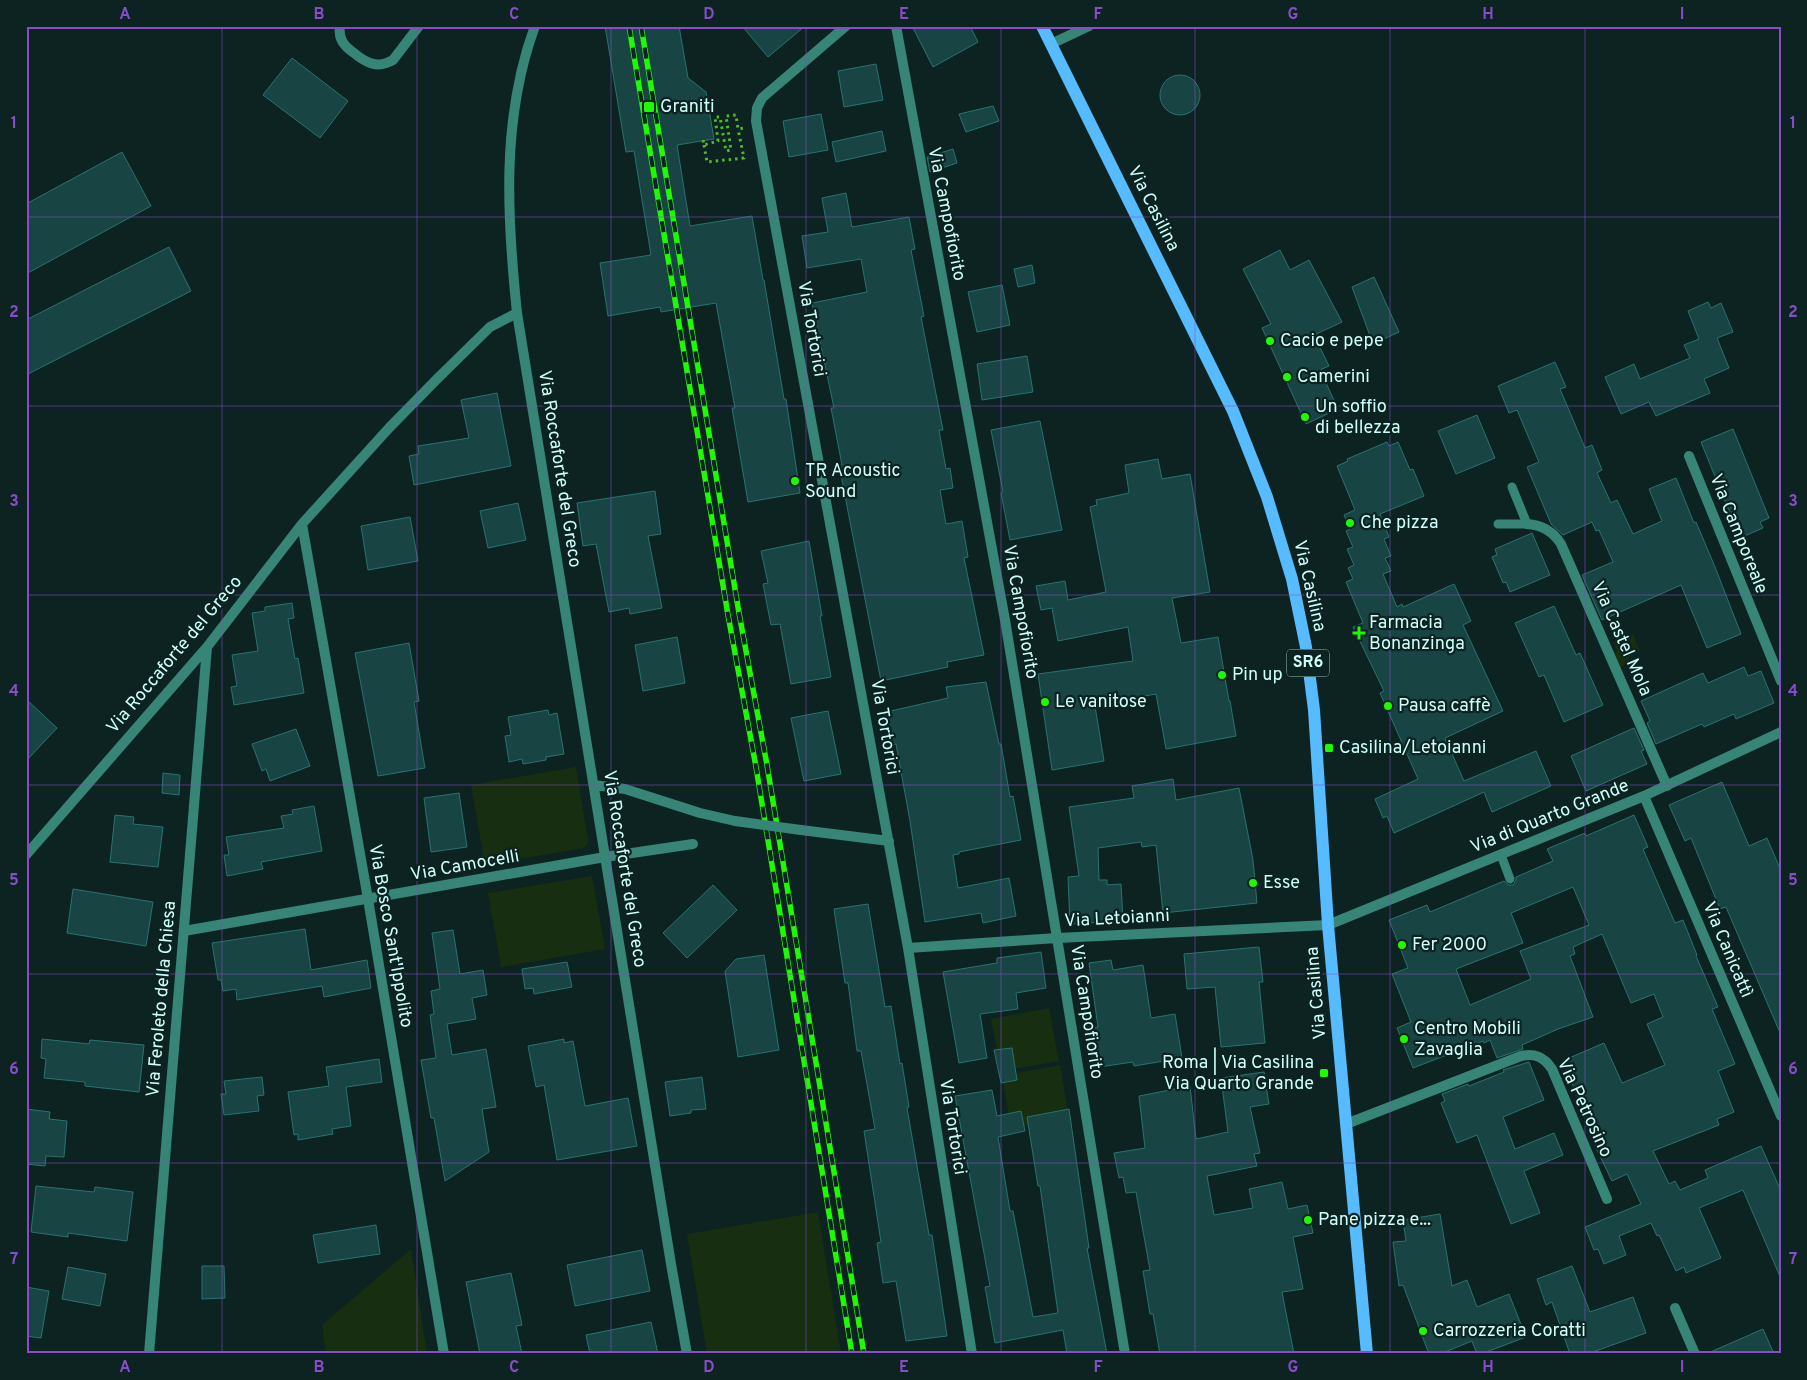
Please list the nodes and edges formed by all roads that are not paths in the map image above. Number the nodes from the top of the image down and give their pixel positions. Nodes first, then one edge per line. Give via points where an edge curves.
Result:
1 (340, 26) edge
2 (420, 26) edge
3 (535, 26) edge
4 (846, 26) edge
5 (896, 26) edge
6 (1042, 26) edge
7 (1089, 26) edge
8 (1051, 44) junction
9 (517, 313) junction
10 (1689, 456) dead end
11 (1512, 487) dead end
12 (302, 524) junction
13 (1498, 524) dead end
14 (1527, 524) junction
15 (207, 648) junction
16 (1781, 681) edge
17 (1781, 732) edge
18 (594, 784) junction
19 (1668, 786) junction
20 (1644, 796) junction
21 (889, 841) junction
22 (693, 844) dead end
23 (26, 855) edge
24 (1501, 855) junction
25 (605, 857) junction
26 (1510, 879) dead end
27 (368, 899) junction
28 (1328, 925) junction
29 (184, 931) junction
30 (1057, 938) junction
31 (908, 948) junction
32 (1781, 1116) edge
33 (1346, 1124) junction
34 (1607, 1199) dead end
35 (1675, 1308) dead end
36 (149, 1354) edge
37 (444, 1354) edge
38 (687, 1354) edge
39 (972, 1354) edge
40 (1126, 1354) edge
41 (1367, 1354) edge
42 (1695, 1354) edge

1 - 2 street via 344,45 365,62 376,65 393,60
3 - 9 street via 519,83 511,148 509,238
4 - 21 street, Via Tortorici via 766,95 757,108 757,126
5 - 30 street, Via Campofiorito via 1002,602
6 - 8 main road, Via Casilina / SR6
7 - 8 street
8 - 28 main road, Via Casilina / SR6 via 1219,380 1246,440 1273,514 1296,597 1309,666
9 - 12 street, Via Roccaforte del Greco via 490,327 437,379
9 - 18 street, Via Roccaforte del Greco
10 - 16 street, Via Camporeale
11 - 14 lane
12 - 15 street, Via Roccaforte del Greco
12 - 27 street, Via Bosco Sant'Ippolito
13 - 14 lane
14 - 19 street, Via Castel Mola via 1547,529 1561,544
15 - 23 street, Via Roccaforte del Greco
15 - 29 street, Via Feroleto della Chiesa
17 - 19 street, Via di Quarto Grande
18 - 21 street, bridge via 625,789 735,821
18 - 25 street, Via Roccaforte del Greco
19 - 20 street, Via di Quarto Grande
20 - 24 street, Via di Quarto Grande
20 - 32 street, Via Canicattì
21 - 31 street, Via Tortorici
22 - 25 street, Via Camocelli
24 - 26 lane
24 - 28 street, Via di Quarto Grande
25 - 27 street, Via Camocelli
25 - 38 street, Via Roccaforte del Greco
27 - 29 street, Via Camocelli
27 - 37 street, Via Bosco Sant'Ippolito
28 - 30 street, Via Letoianni
28 - 33 main road, Via Casilina / SR6
29 - 36 street, Via Feroleto della Chiesa
30 - 31 street, Via Letoianni
30 - 40 street, Via Campofiorito
31 - 39 street, Via Tortorici
33 - 34 street, Via Petrosino via 1521,1056 1539,1056 1552,1069
33 - 41 main road, Via Casilina / SR6
35 - 42 street

